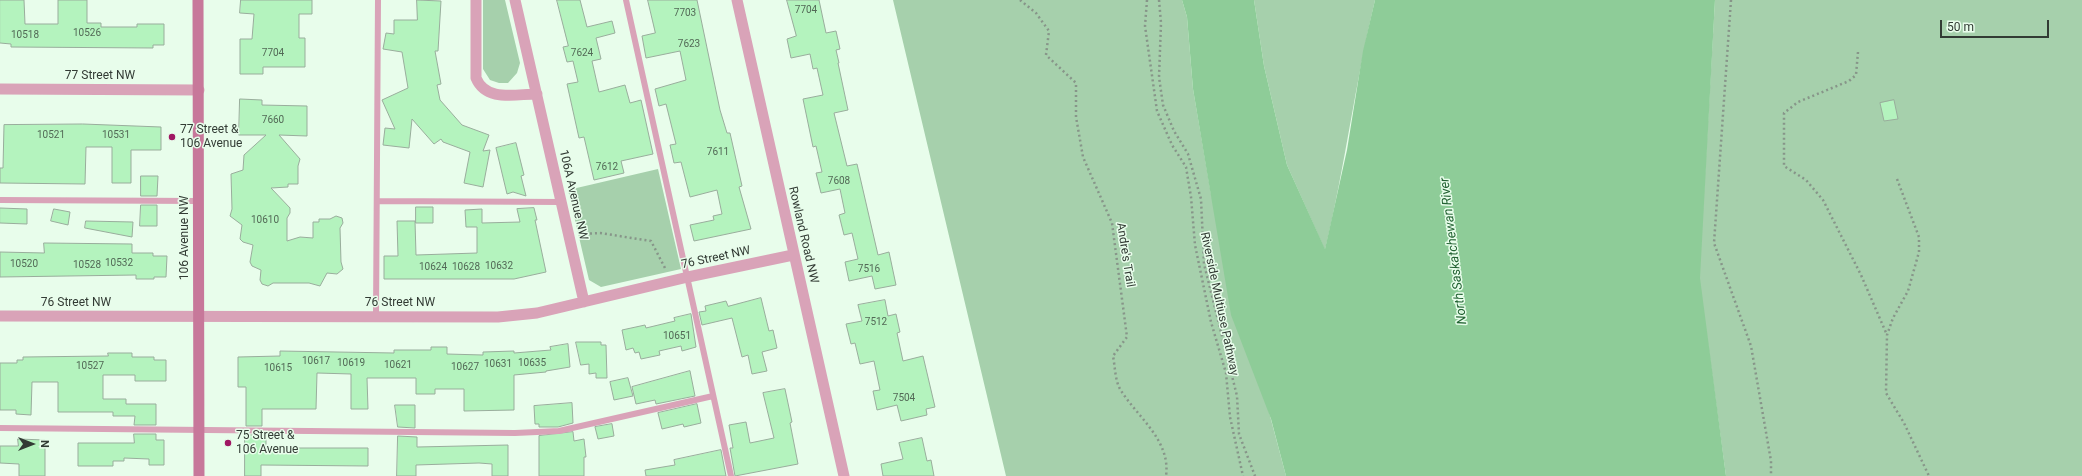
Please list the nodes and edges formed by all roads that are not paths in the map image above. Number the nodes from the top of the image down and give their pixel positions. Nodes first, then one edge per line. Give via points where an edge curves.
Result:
1 (198, 0) edge
2 (378, 0) edge
3 (476, 0) edge
4 (515, 0) edge
5 (626, 0) edge
6 (737, 0) edge
7 (0, 89) edge
8 (199, 90) junction
9 (537, 94) junction
10 (0, 200) edge
11 (198, 201) junction
12 (378, 201) junction
13 (561, 202) junction
14 (793, 256) junction
15 (688, 277) junction
16 (584, 302) junction
17 (0, 316) edge
18 (199, 316) junction
19 (376, 316) junction
20 (713, 396) junction
21 (0, 428) edge
22 (199, 429) junction
23 (199, 476) edge
24 (731, 476) edge
25 (844, 476) edge

1 - 8 main road, 106 Avenue NW
2 - 12 lane
3 - 9 street via 478,84 482,89 494,94
4 - 9 street, 106A Avenue NW
5 - 15 lane
6 - 14 street, Rowland Road NW
7 - 8 street, 77 Street NW
8 - 11 main road, 106 Avenue NW
9 - 13 street, 106A Avenue NW
10 - 11 lane
11 - 18 main road, 106 Avenue NW
12 - 13 lane
12 - 19 lane
13 - 16 street, 106A Avenue NW
14 - 15 street, 76 Street NW
14 - 25 street, Rowland Road NW
15 - 16 street, 76 Street NW
15 - 20 lane
16 - 19 street, 76 Street NW via 537,313 498,317
17 - 18 street, 76 Street NW
18 - 19 street, 76 Street NW
18 - 22 main road, 106 Avenue NW
20 - 22 lane via 559,431 508,433
20 - 24 lane
21 - 22 lane
22 - 23 main road, 106 Avenue NW

